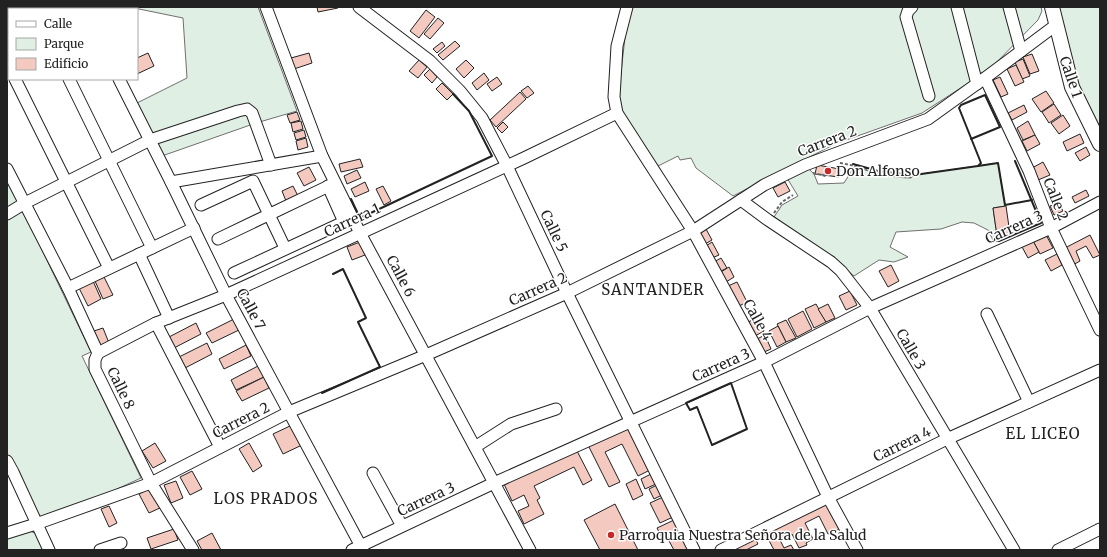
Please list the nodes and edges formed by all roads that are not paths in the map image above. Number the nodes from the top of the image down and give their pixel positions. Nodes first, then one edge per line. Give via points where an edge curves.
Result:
1 (266, 7) edge
2 (359, 7) edge
3 (627, 7) edge
4 (912, 7) edge
5 (957, 7) edge
6 (1009, 7) edge
7 (1052, 7) edge
8 (1056, 25) junction
9 (1021, 51) junction
10 (16, 80) edge
11 (68, 80) edge
12 (120, 80) edge
13 (981, 81) junction
14 (929, 96) dead end
15 (617, 113) junction
16 (150, 140) junction
17 (1100, 144) edge
18 (322, 156) junction
19 (109, 161) junction
20 (271, 165) junction
21 (507, 166) junction
22 (7, 169) edge
23 (67, 182) junction
24 (171, 182) junction
25 (332, 184) junction
26 (741, 200) junction
27 (1100, 202) edge
28 (25, 203) junction
29 (201, 205) dead end
30 (7, 214) edge
31 (270, 214) junction
32 (194, 228) junction
33 (1051, 228) junction
34 (693, 231) junction
35 (360, 233) junction
36 (218, 239) dead end
37 (152, 248) junction
38 (285, 248) junction
39 (139, 254) junction
40 (109, 268) junction
41 (234, 273) dead end
42 (68, 288) junction
43 (567, 293) junction
44 (226, 295) junction
45 (870, 308) junction
46 (987, 314) dead end
47 (169, 318) junction
48 (156, 323) junction
49 (1100, 330) edge
50 (98, 353) junction
51 (426, 355) junction
52 (764, 362) junction
53 (1100, 370) edge
54 (1029, 402) junction
55 (556, 409) dead end
56 (289, 412) junction
57 (631, 421) junction
58 (947, 439) junction
59 (220, 447) junction
60 (475, 447) junction
61 (7, 461) edge
62 (373, 473) dead end
63 (151, 483) junction
64 (494, 483) junction
65 (828, 497) junction
66 (36, 524) junction
67 (402, 526) junction
68 (1100, 530) edge
69 (7, 533) edge
70 (121, 543) dead end
71 (358, 549) edge
72 (49, 550) edge
73 (100, 550) edge
74 (192, 550) edge
75 (530, 550) edge
76 (694, 550) edge
77 (721, 550) edge
78 (857, 550) edge
79 (1014, 550) edge
80 (1058, 550) edge

1 - 18 street, Calle 6
2 - 21 street, Calle 5 via 430,61 460,91 482,118
3 - 15 street via 617,46 614,97
4 - 14 street via 906,17
5 - 13 street, Calle 2
6 - 9 street
7 - 8 main road, Calle 1
8 - 9 street, Carrera 2
8 - 17 main road, Calle 1 via 1072,87
9 - 13 street, Carrera 2
10 - 23 street
11 - 19 street
12 - 16 street, Calle 7
13 - 26 street, Carrera 2 via 928,119 798,168
13 - 33 street, Calle 2 via 1029,171
15 - 21 street, Carrera 1
15 - 34 street, Calle 4
16 - 19 street
16 - 20 street via 247,109 252,113
16 - 24 street, Calle 7
18 - 20 street
18 - 25 street, Calle 6
19 - 23 street
19 - 37 street
20 - 24 street
21 - 35 street, Carrera 1
21 - 43 street, Calle 5
22 - 28 street, Calle 8
23 - 28 street
23 - 40 street
24 - 32 street, Calle 7
25 - 31 street
25 - 35 street, Calle 6
25 - 38 street via 344,222
26 - 34 street, Carrera 2
26 - 45 street, Calle 3 via 831,262
27 - 33 street, Carrera 3
28 - 30 street
28 - 42 street, Calle 8
29 - 31 street via 253,181
31 - 36 street
31 - 38 street
32 - 37 street
32 - 44 street, Calle 7
33 - 45 street, Carrera 3
33 - 49 street, Calle 2
34 - 43 street, Carrera 2
34 - 52 street, Calle 4
35 - 44 street, Carrera 1
35 - 51 street, Calle 6
37 - 39 street
38 - 41 street
39 - 40 street
39 - 47 street
40 - 42 street
42 - 50 street, Calle 8
43 - 51 street, Carrera 2
43 - 57 street, Calle 5
44 - 47 street, Carrera 1
44 - 56 street, Calle 7
45 - 52 street, Carrera 3
45 - 58 street, Calle 3
46 - 54 street
47 - 48 street, Carrera 1
48 - 50 street, Carrera 1
48 - 59 street
50 - 63 street, Calle 8 via 95,369
51 - 56 street, Carrera 2
51 - 60 street, Calle 6
52 - 57 street, Carrera 3
52 - 65 street, Calle 4
53 - 54 street, Carrera 4
54 - 58 street, Carrera 4
55 - 60 street via 510,424
56 - 59 street, Carrera 2
56 - 71 street, Calle 7
57 - 64 street, Carrera 3
57 - 76 street, Calle 5
58 - 65 street, Carrera 4
58 - 79 street, Calle 3
59 - 63 street, Carrera 2
60 - 64 street, Calle 6
61 - 66 street
62 - 67 street
63 - 66 street, Carrera 2
63 - 74 street, Calle 8
64 - 67 street, Carrera 3
64 - 75 street, Calle 6
65 - 77 street, Carrera 4
65 - 78 street, Calle 4
66 - 69 street, Carrera 2
66 - 72 street
67 - 71 street, Carrera 3
68 - 80 street
70 - 73 street

